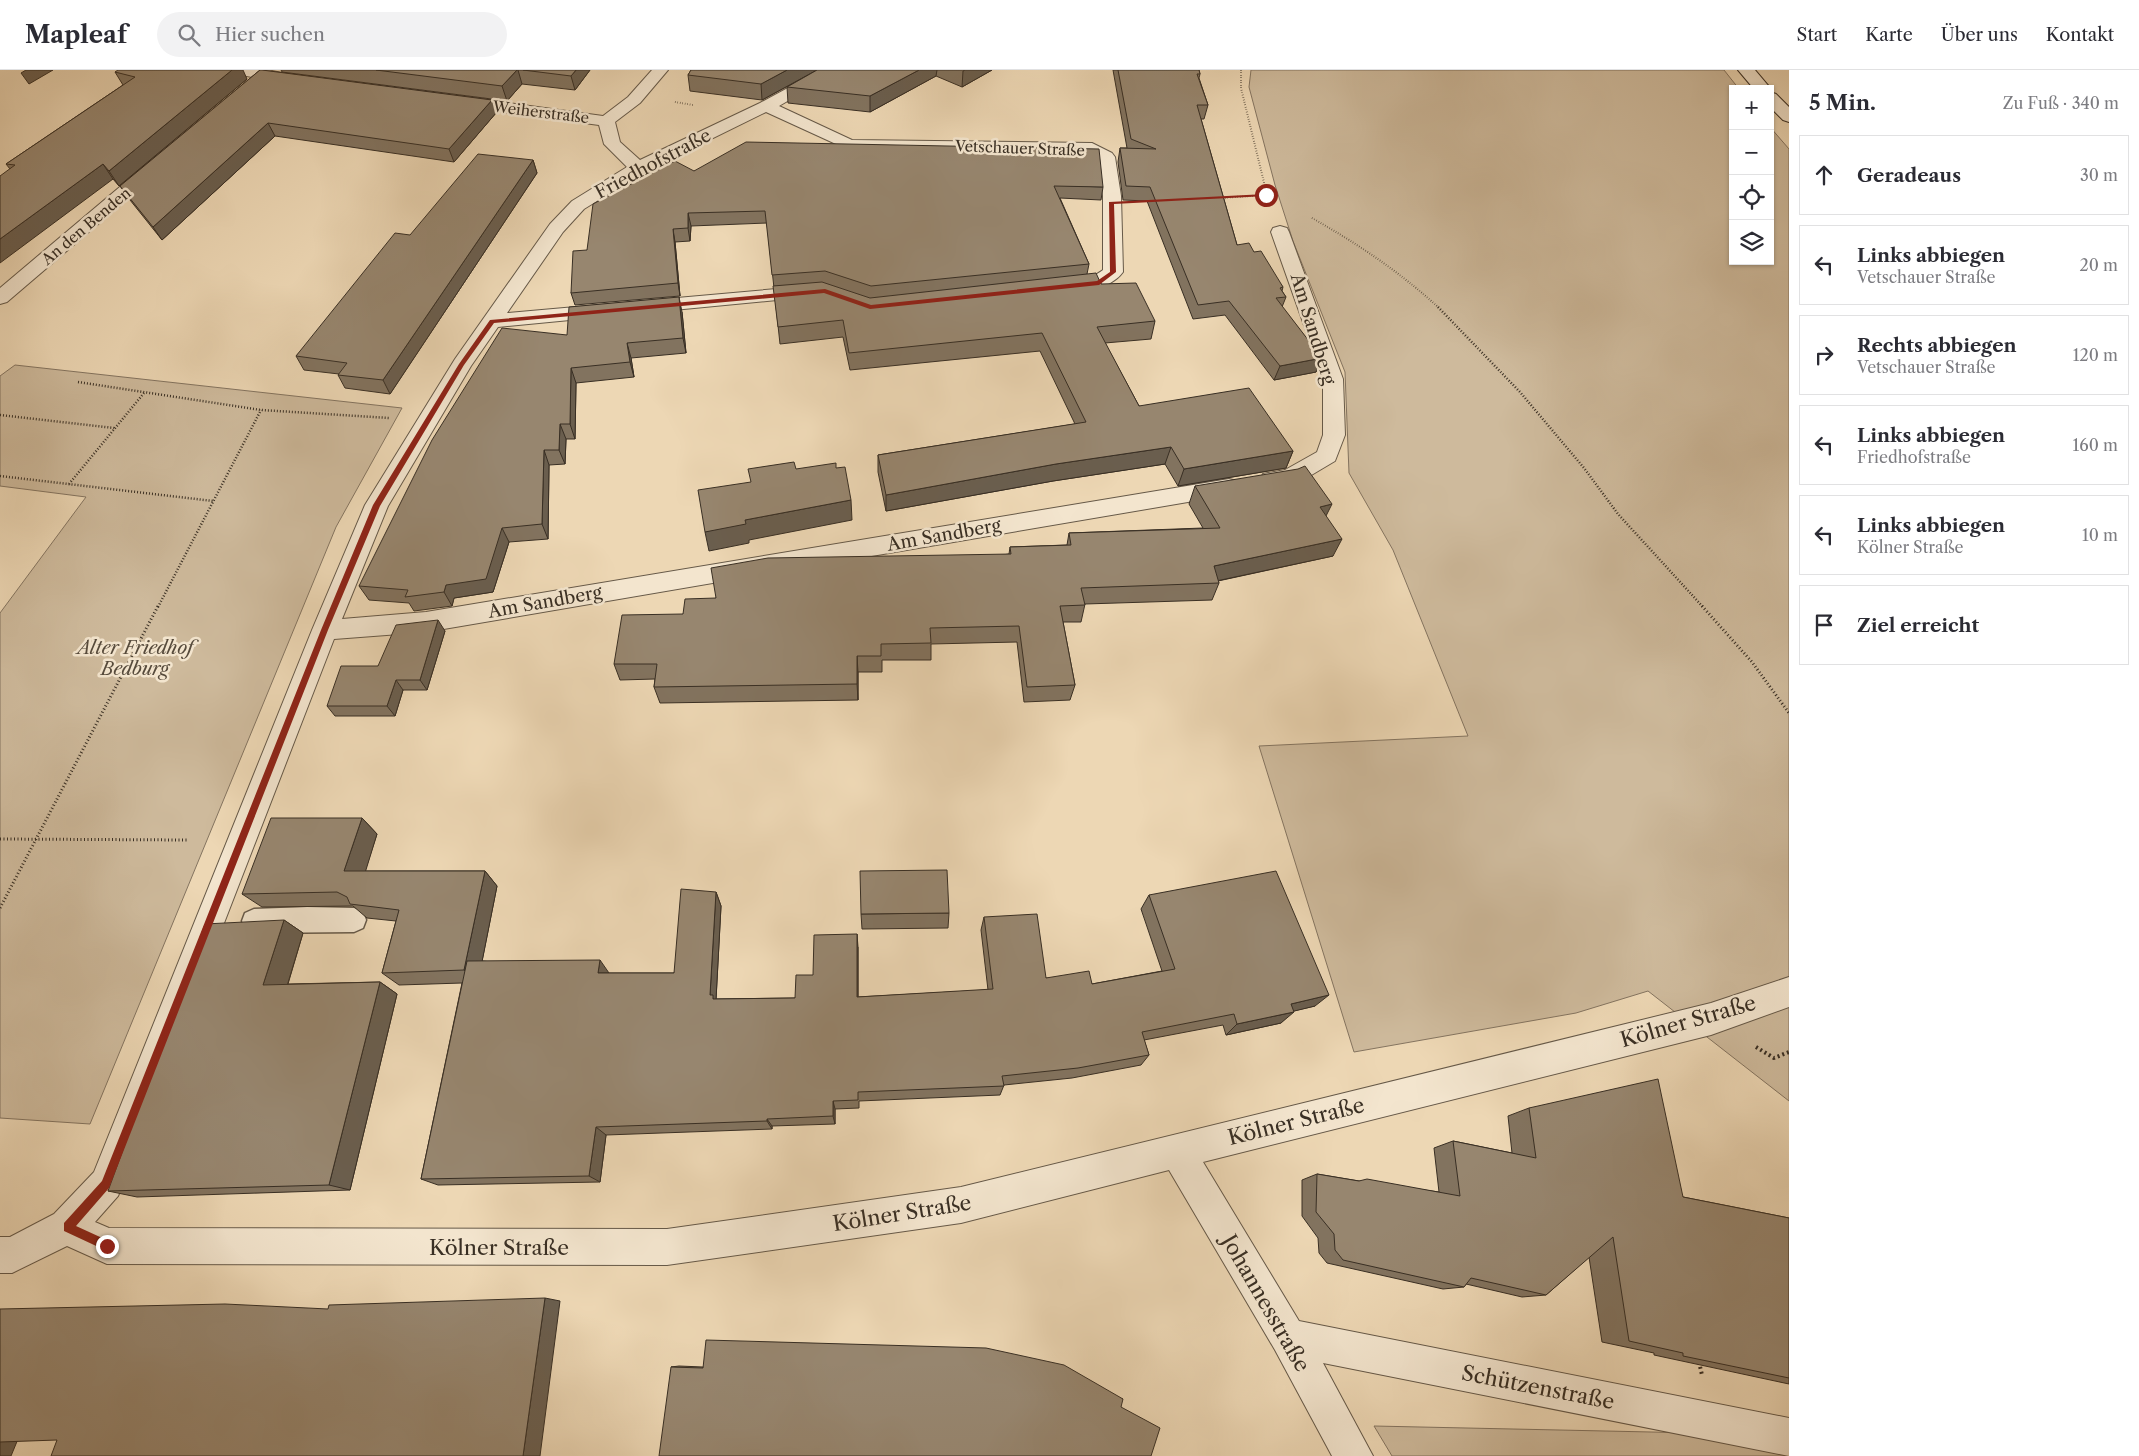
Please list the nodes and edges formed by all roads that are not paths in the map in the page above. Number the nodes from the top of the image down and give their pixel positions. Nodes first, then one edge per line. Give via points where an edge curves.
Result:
1 (241, 70) edge
2 (660, 70) edge
3 (833, 70) edge
4 (1746, 70) edge
5 (268, 73) edge
6 (312, 82) edge
7 (1759, 85) edge
8 (248, 88) edge
9 (439, 99) edge
10 (1774, 101) edge
11 (766, 106) junction
12 (1789, 118) edge
13 (606, 121) junction
14 (165, 158) edge
15 (638, 168) junction
16 (1280, 232) road end
17 (1042, 289) edge
18 (825, 291) edge
19 (0, 298) edge
20 (492, 321) junction
21 (324, 630) junction
22 (354, 920) edge
23 (208, 924) junction
24 (1789, 992) edge
25 (1177, 1151) junction
26 (67, 1227) junction
27 (0, 1255) edge
28 (1288, 1337) junction
29 (1789, 1437) edge
30 (1353, 1456) edge

1 - 5 street
2 - 13 street via 634,100
3 - 11 street, Friedhofstraße
4 - 7 street
5 - 6 street
5 - 8 street
9 - 13 street, Weiherstraße
10 - 12 street
11 - 15 street, Friedhofstraße
11 - 17 street, Vetschauer Straße via 849,145 1086,147 1106,157 1112,196 1113,272 1099,283
13 - 15 street, Weiherstraße via 612,144
14 - 19 street, An den Benden
15 - 20 street, Friedhofstraße via 578,205 556,228
16 - 21 street, Am Sandberg via 1333,378 1334,435 1327,456 1290,477 426,622
18 - 20 street
20 - 21 street, Friedhofstraße via 377,505
21 - 23 street, Friedhofstraße
22 - 23 lane via 307,918
23 - 26 street, Friedhofstraße via 106,1184
24 - 25 street, Kölner Straße via 1711,1018
25 - 26 street, Kölner Straße via 961,1206 667,1247 107,1246
25 - 28 street, Johannesstraße
26 - 27 street via 12,1255
28 - 29 street, Schützenstraße
28 - 30 street, Johannesstraße

